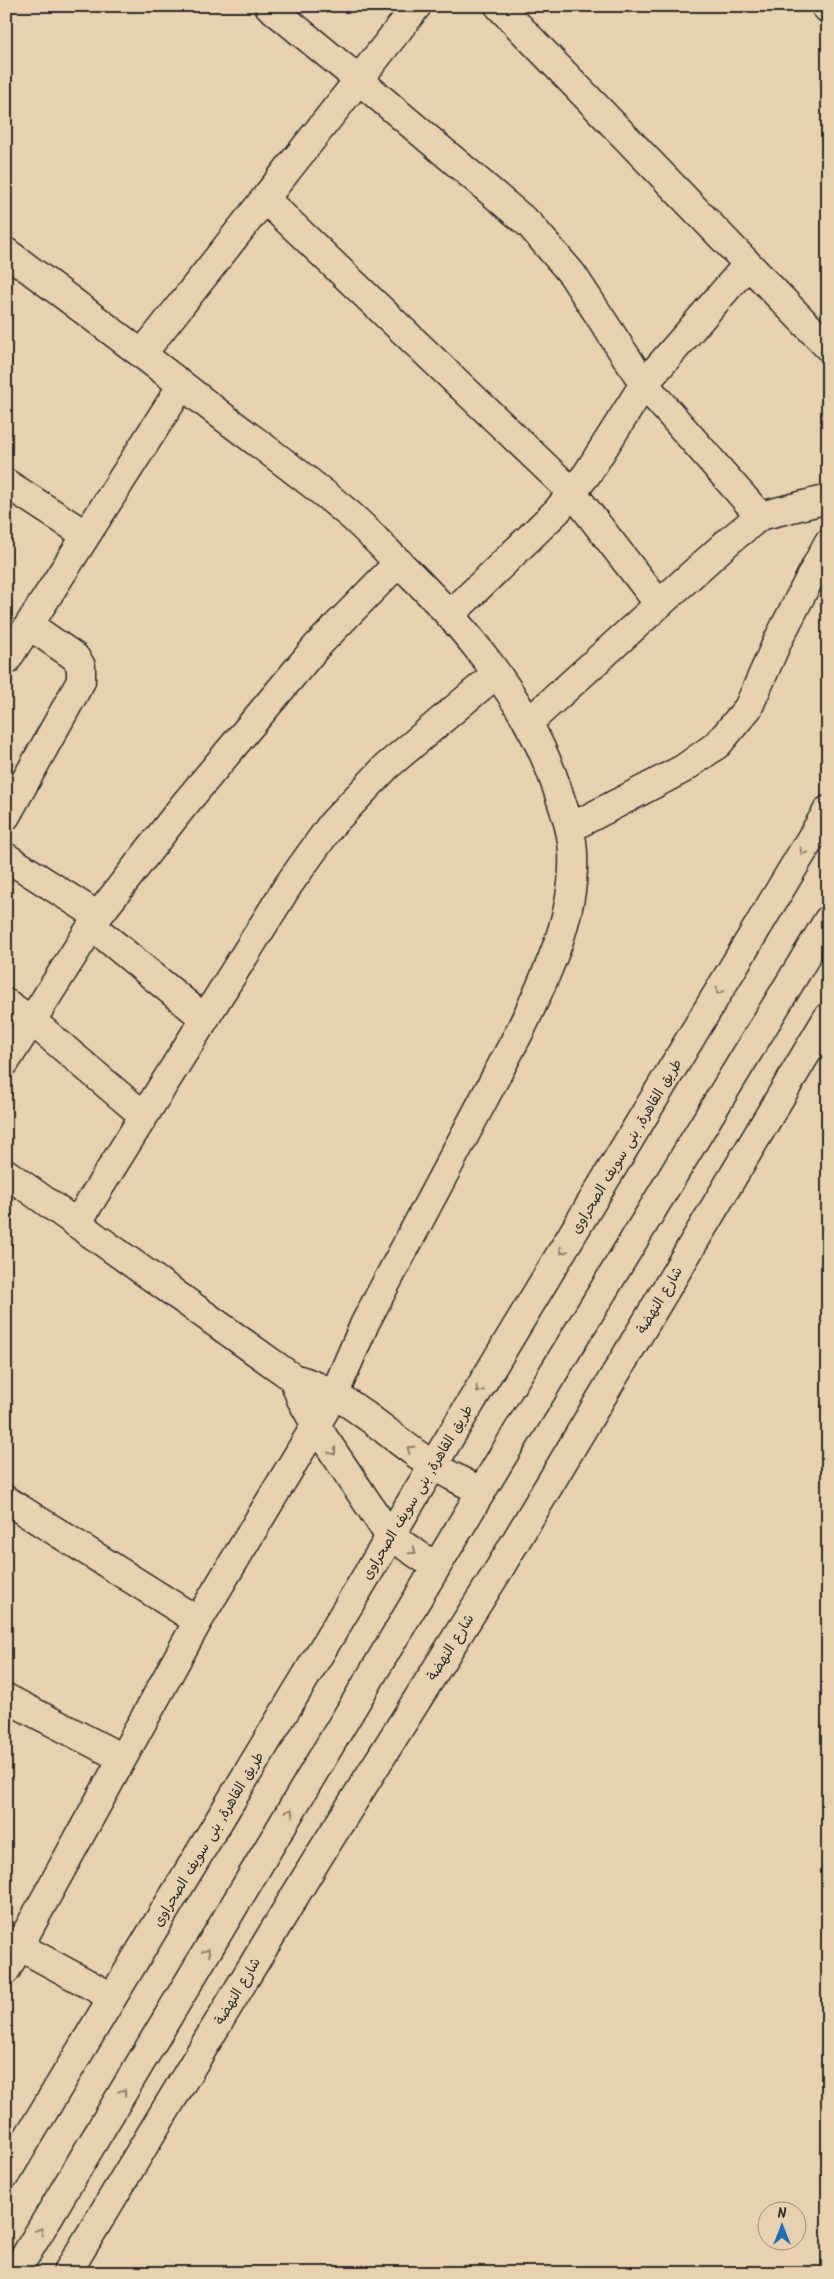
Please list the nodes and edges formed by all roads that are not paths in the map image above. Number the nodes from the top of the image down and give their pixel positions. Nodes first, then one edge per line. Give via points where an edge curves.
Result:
1 (268, 6) edge
2 (417, 6) edge
3 (499, 6) edge
4 (825, 6) edge
5 (828, 9) edge
6 (359, 80) junction
7 (265, 199) junction
8 (6, 252) edge
9 (748, 264) junction
10 (828, 347) edge
11 (142, 354) junction
12 (644, 384) junction
13 (182, 385) junction
14 (6, 483) edge
15 (572, 493) junction
16 (828, 499) edge
17 (760, 516) junction
18 (86, 535) junction
19 (828, 543) edge
20 (399, 562) junction
21 (659, 604) junction
22 (450, 615) junction
23 (29, 625) junction
24 (6, 661) edge
25 (496, 674) junction
26 (529, 722) junction
27 (828, 810) edge
28 (6, 816) edge
29 (570, 828) junction
30 (6, 857) edge
31 (828, 920) edge
32 (95, 921) junction
33 (6, 1003) edge
34 (828, 1017) edge
35 (204, 1019) junction
36 (32, 1021) junction
37 (6, 1061) edge
38 (144, 1116) junction
39 (6, 1173) edge
40 (77, 1223) junction
41 (293, 1378) junction
42 (334, 1395) junction
43 (316, 1426) junction
44 (434, 1466) junction
45 (481, 1492) junction
46 (6, 1500) edge
47 (389, 1536) junction
48 (436, 1567) junction
49 (198, 1620) junction
50 (6, 1698) edge
51 (122, 1758) junction
52 (10, 1952) edge
53 (112, 1997) junction
54 (6, 2174) edge
55 (15, 2273) edge
56 (67, 2273) edge

1 - 6 street
2 - 6 street
3 - 9 street
4 - 5 street
6 - 7 street
6 - 12 street via 530,225 572,274
7 - 11 street
7 - 15 street
8 - 11 street
9 - 10 street
9 - 12 street
11 - 13 street
12 - 15 street via 588,474
12 - 17 street
13 - 18 street
13 - 20 street via 349,514
14 - 18 street
15 - 21 street
15 - 22 street
16 - 17 street
17 - 21 street
18 - 23 street
19 - 29 street via 779,638 748,708 718,744 683,769
20 - 22 street
20 - 32 street via 317,646 184,805
21 - 26 street
22 - 25 street
23 - 24 street
23 - 28 street via 75,657 81,666 81,681
25 - 26 street
25 - 35 street via 386,768 332,824 289,884
26 - 29 street via 550,768
27 -> 44 street, طريق القاهرة, بنى سويف الصحراوى
29 - 42 street via 573,855 570,898 543,984 365,1323
30 - 32 street
31 - 45 street
32 - 35 street
32 - 36 street
33 - 36 street
34 - 56 street, شارع النهضة via 498,1571 314,1864
35 - 38 street
36 - 37 street
36 - 38 street
38 - 40 street
39 - 40 street
40 - 41 street
41 - 42 street via 314,1383
41 - 43 street
42 - 43 street
44 -> 42 street
43 -> 47 street
43 - 49 street
44 - 45 street
44 - 47 street, طريق القاهرة, بنى سويف الصحراوى
45 - 48 street
46 - 49 street
47 -> 48 street
47 - 53 street, طريق القاهرة, بنى سويف الصحراوى
55 -> 48 street
49 - 51 street
50 - 51 street
51 - 52 street
52 - 53 street
53 - 54 street, طريق القاهرة, بنى سويف الصحراوى

